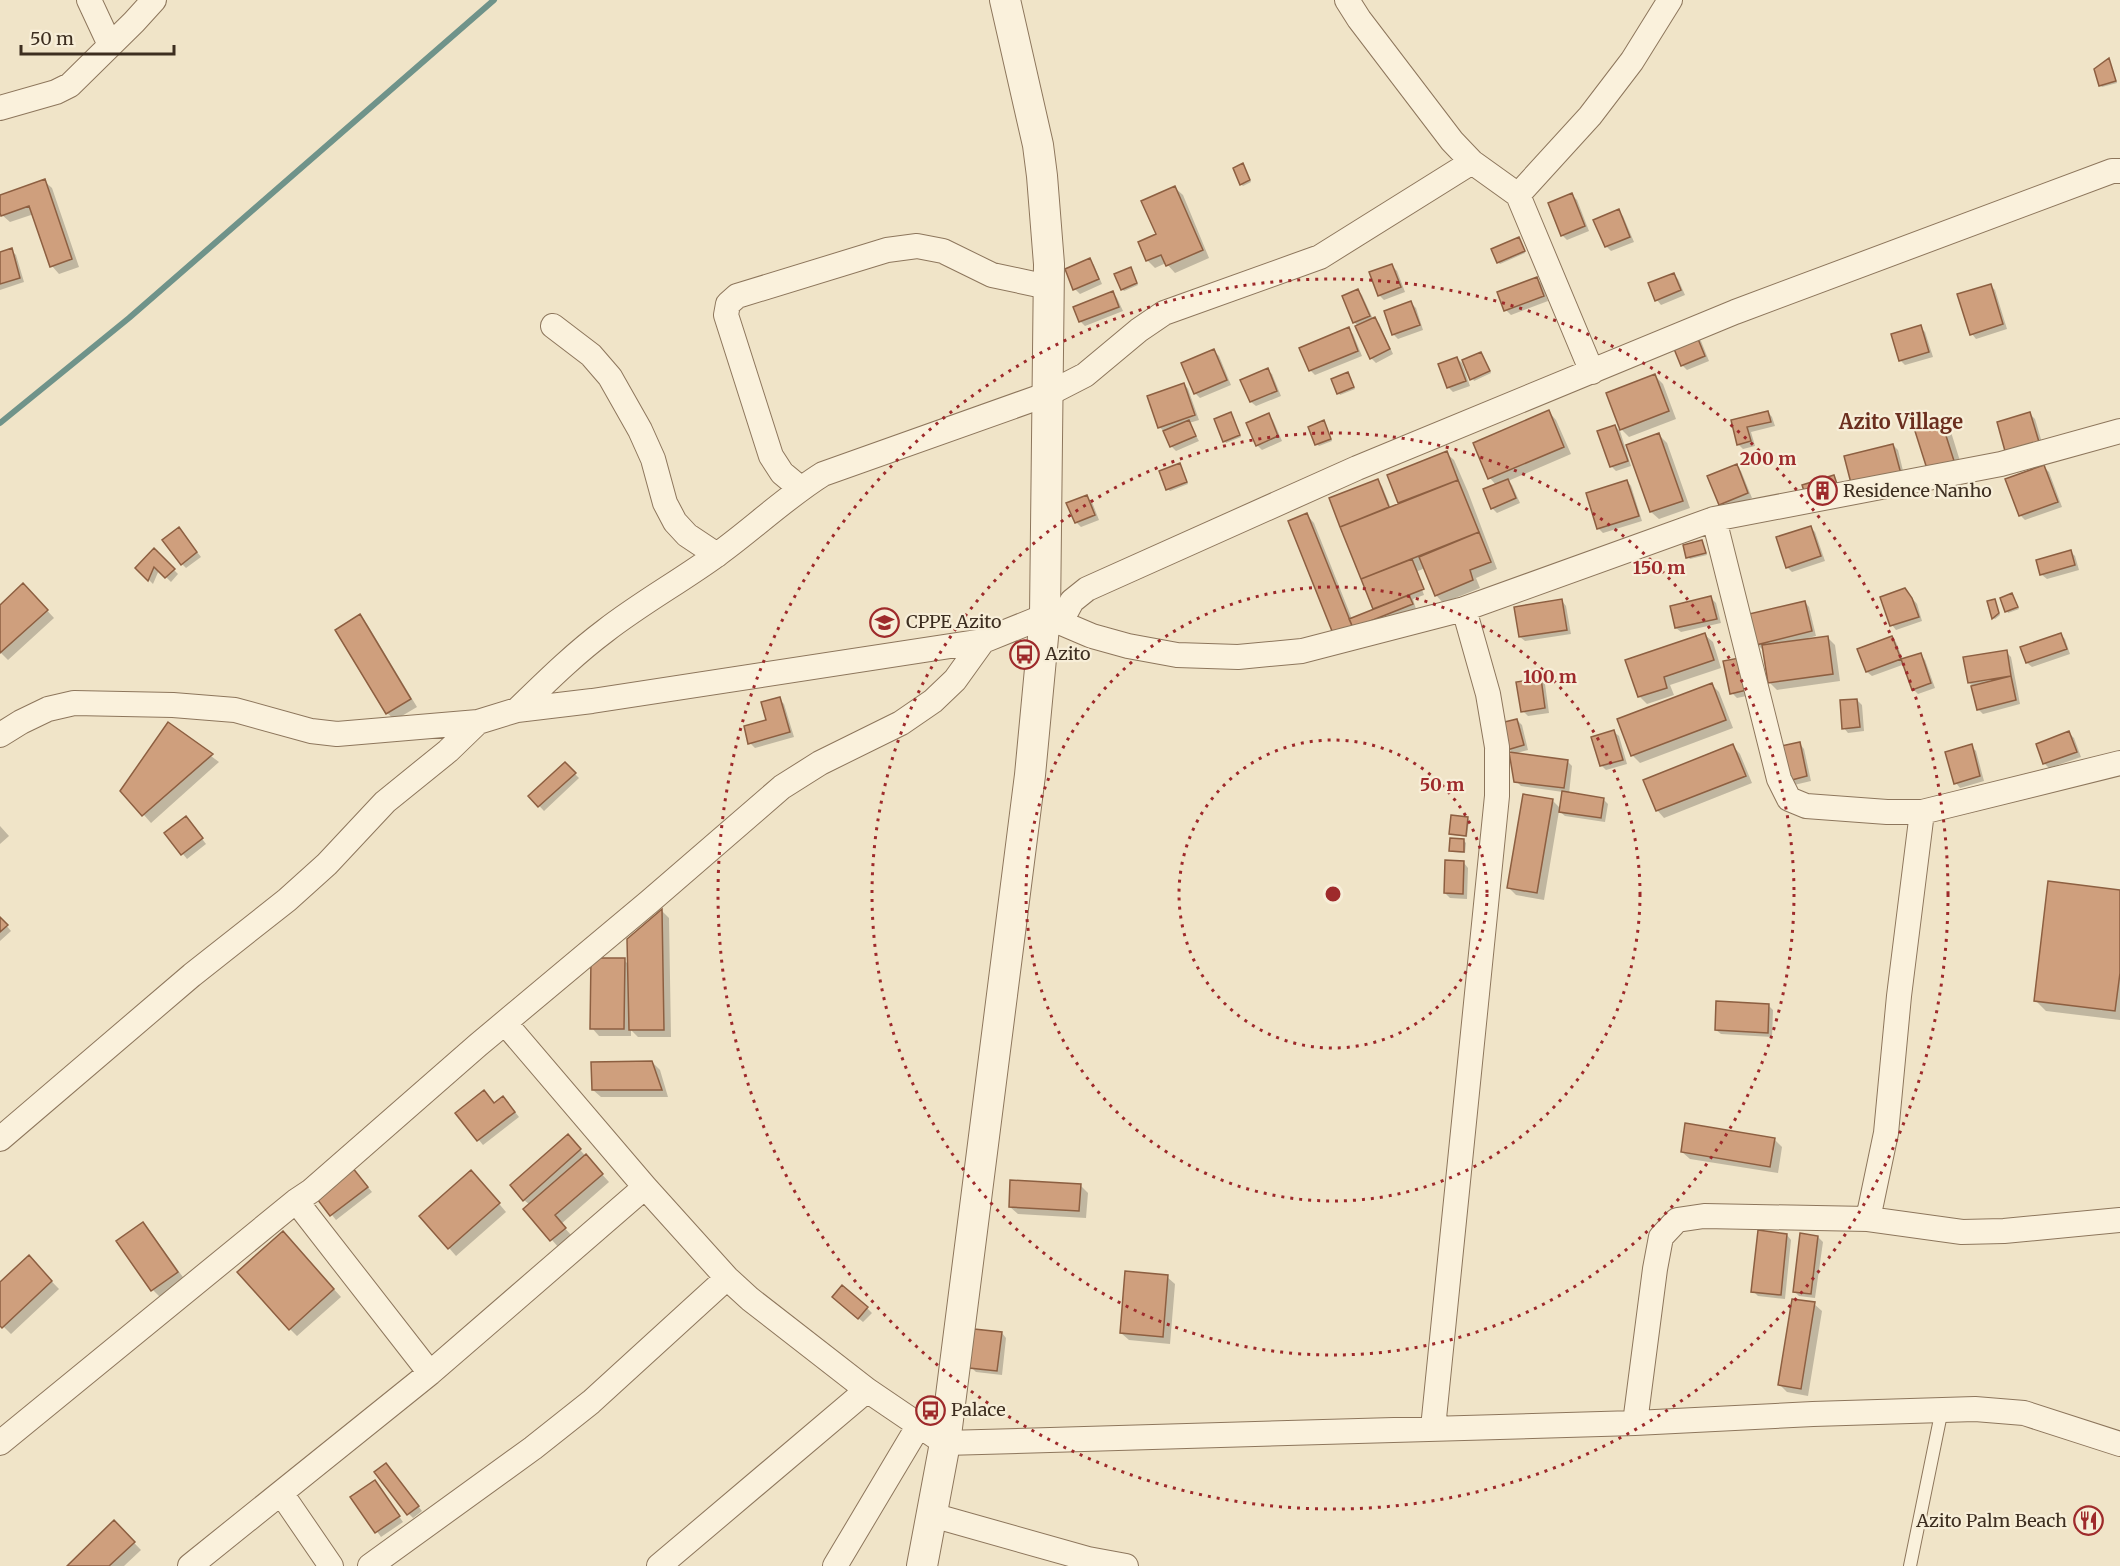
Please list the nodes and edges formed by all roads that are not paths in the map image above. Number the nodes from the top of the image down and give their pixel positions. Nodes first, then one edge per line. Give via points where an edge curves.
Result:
1 (89, 0) edge
2 (154, 0) edge
3 (1005, 0) edge
4 (1347, 0) edge
5 (1670, 0) edge
6 (110, 45) junction
7 (0, 108) edge
8 (1472, 162) junction
9 (2120, 171) edge
10 (1518, 195) junction
11 (1048, 287) junction
12 (553, 326) dead end
13 (1592, 372) junction
14 (1048, 394) junction
15 (2120, 431) edge
16 (800, 489) junction
17 (1714, 519) junction
18 (717, 555) junction
19 (1464, 609) junction
20 (1052, 620) junction
21 (983, 641) junction
22 (517, 710) junction
23 (478, 722) junction
24 (0, 735) edge
25 (2120, 763) edge
26 (1922, 812) junction
27 (505, 1023) junction
28 (0, 1139) edge
29 (645, 1187) junction
30 (296, 1201) junction
31 (1868, 1219) junction
32 (2120, 1220) edge
33 (727, 1278) junction
34 (430, 1373) junction
35 (867, 1390) junction
36 (1942, 1409) junction
37 (1635, 1423) junction
38 (919, 1425) junction
39 (1433, 1428) junction
40 (0, 1443) edge
41 (945, 1443) junction
42 (2120, 1444) edge
43 (281, 1493) junction
44 (932, 1515) junction
45 (190, 1566) edge
46 (331, 1566) edge
47 (370, 1566) edge
48 (659, 1566) edge
49 (835, 1566) edge
50 (922, 1566) edge
51 (1126, 1566) edge
52 (1910, 1566) edge

1 - 6 street
2 - 6 street
3 - 11 street via 1038,145
4 - 8 street via 1452,141
5 - 10 street via 1632,61 1590,116
6 - 7 street via 70,85
8 - 10 street
8 - 14 street via 1320,257 1164,313 1085,375
9 - 13 street via 1861,264
10 - 13 street
11 - 14 street
11 - 16 street via 992,275 943,251 917,246 887,250 737,296 728,304 726,315 764,435 782,473
12 - 18 street via 591,355 609,377 640,430 675,522
13 - 20 street via 1357,468 1095,585
14 - 16 street via 858,460
14 - 20 street
15 - 17 street via 2001,464
16 - 18 street
17 - 19 street
17 - 26 street via 1779,779 1789,799 1806,806
18 - 22 street via 605,630
19 - 20 street via 1302,651 1238,657 1177,655 1128,646
19 - 39 street via 1488,694 1497,747 1497,796
20 - 21 street
20 - 41 street
21 - 22 street
21 - 27 street via 955,680 933,701 901,723 820,763 782,787
22 - 23 street
23 - 24 street via 337,734 311,731 235,710 74,703 48,709
23 - 28 street via 385,802 287,900 192,975
25 - 26 street
26 - 31 street via 1886,1134
27 - 29 street
27 - 30 street
29 - 33 street
29 - 34 street
30 - 34 street
30 - 40 street
31 - 32 street via 1962,1232
31 - 37 street via 1704,1216 1677,1220 1661,1237
33 - 35 street
33 - 47 street via 591,1402
34 - 43 street
35 - 38 street
35 - 48 street
36 - 37 street
36 - 42 street via 2024,1413
36 - 52 lane
37 - 39 street
38 - 41 street
38 - 49 street
39 - 41 street
41 - 44 street
43 - 45 street
43 - 46 street
44 - 50 street
44 - 51 street

